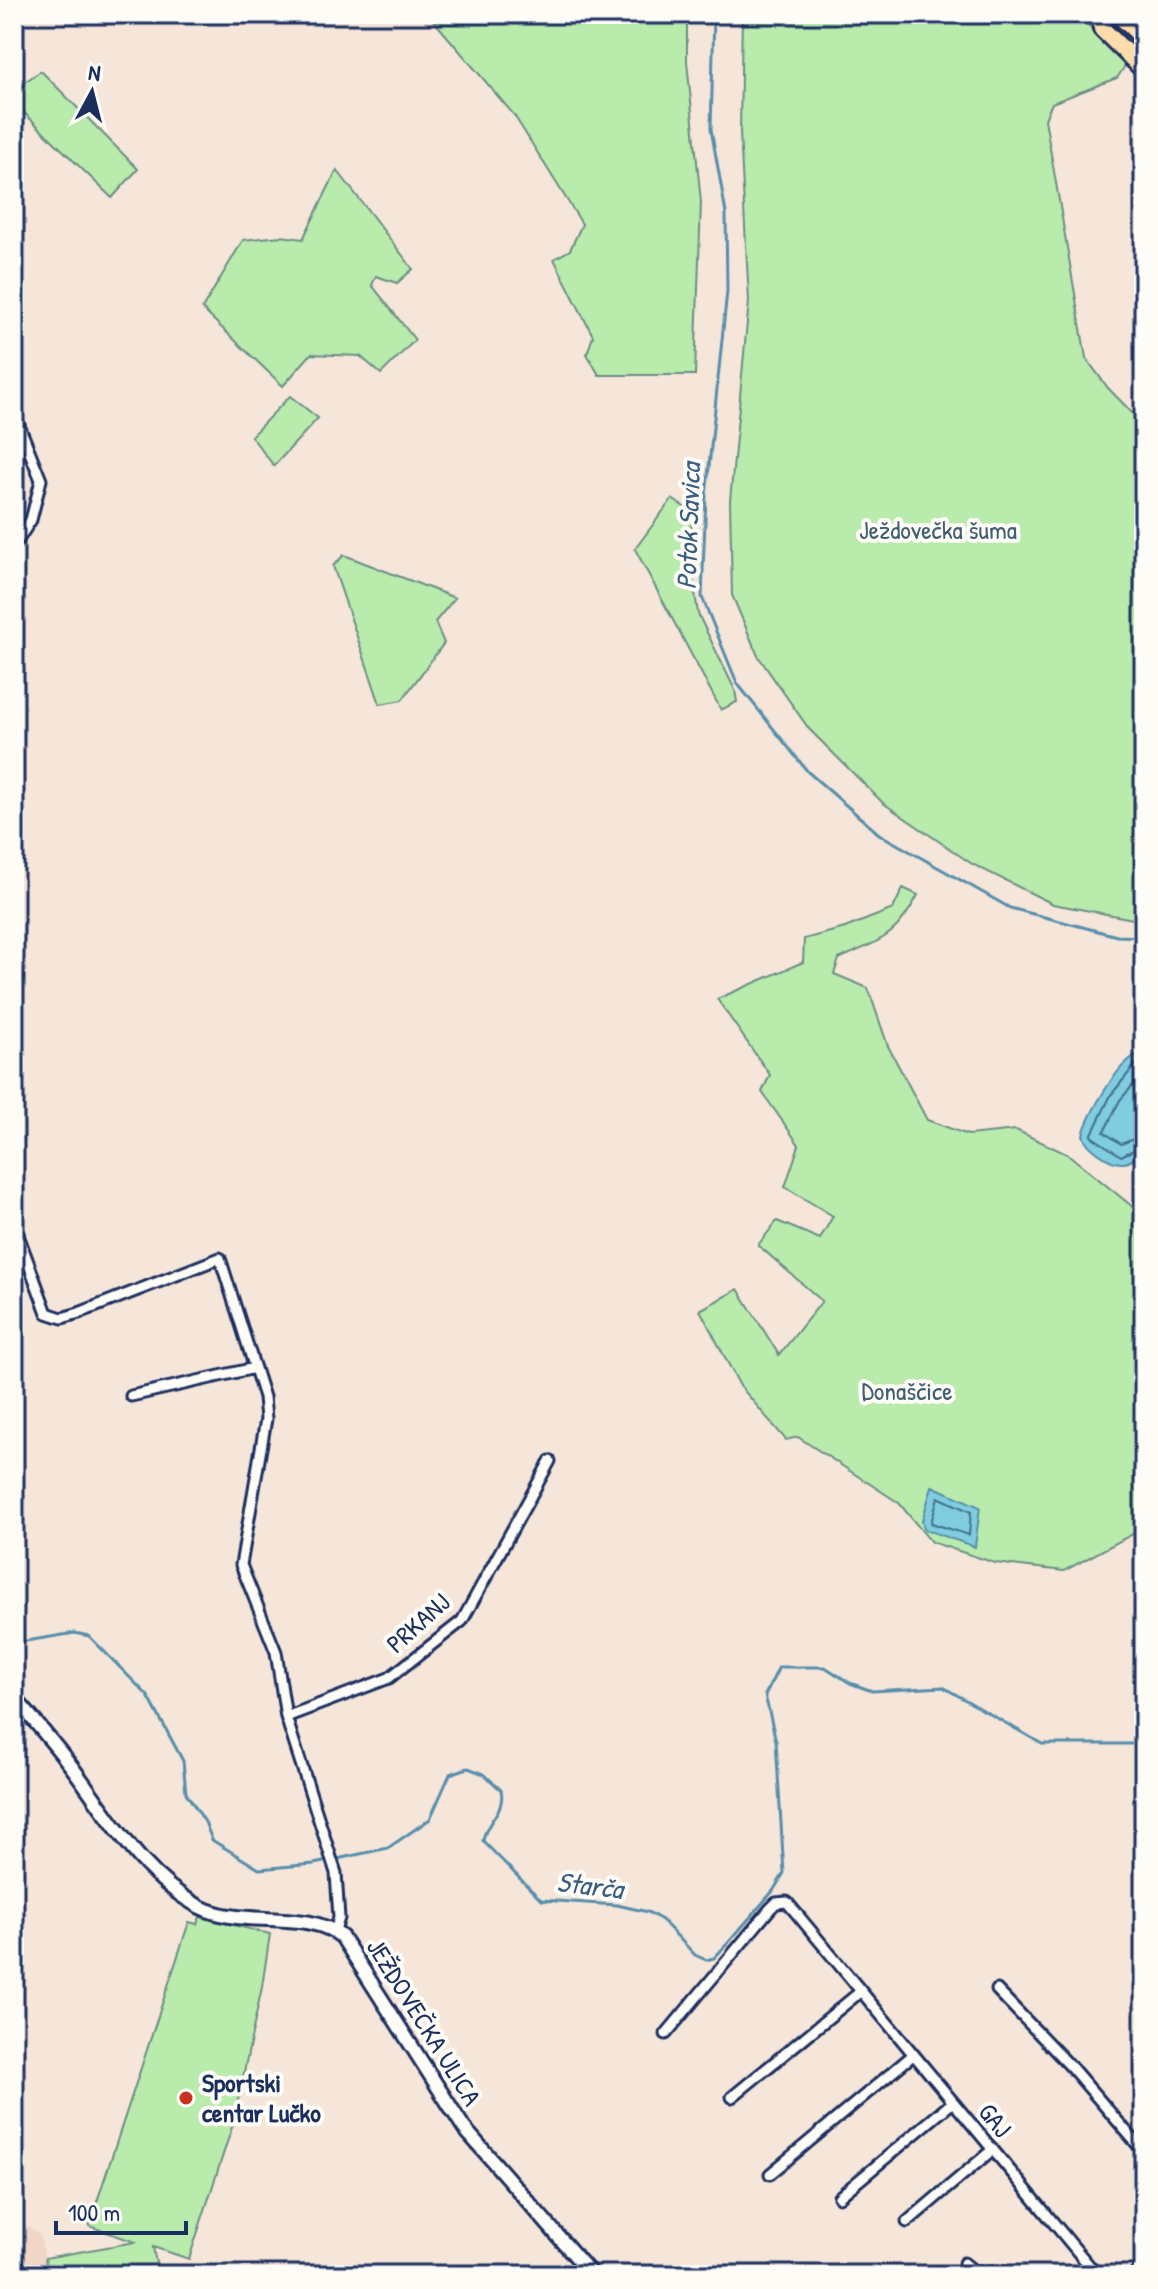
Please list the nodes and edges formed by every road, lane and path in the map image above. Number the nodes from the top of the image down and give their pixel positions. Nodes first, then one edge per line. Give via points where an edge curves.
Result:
1 (1118, 14) edge
2 (1098, 16) edge
3 (1144, 39) edge
4 (1144, 61) edge
5 (1144, 70) edge
6 (14, 413) edge
7 (14, 546) edge
8 (18, 1235) dead end
9 (255, 1368) junction
10 (131, 1396) dead end
11 (550, 1461) dead end
12 (14, 1697) edge
13 (286, 1717) junction
14 (335, 1931) junction
15 (997, 1990) dead end
16 (860, 1992) junction
17 (666, 2034) dead end
18 (913, 2055) junction
19 (732, 2097) dead end
20 (953, 2102) junction
21 (991, 2151) junction
22 (1144, 2152) edge
23 (770, 2174) dead end
24 (839, 2197) dead end
25 (907, 2222) dead end
26 (964, 2263) dead end
27 (1144, 2265) edge
28 (592, 2275) edge
29 (979, 2275) edge
30 (1097, 2275) edge
31 (1134, 2275) edge

1 - 3 highway
2 - 4 highway
2 - 5 highway via 1102,29
6 - 7 street via 41,480 31,520
8 - 9 street via 47,1313 56,1317 79,1313 220,1258
9 - 10 street
9 - 13 street via 266,1419 241,1565 276,1652
11 - 13 street, PRKANJ via 462,1621 389,1678
12 - 14 main road, JEŽDOVEČKA ULICA via 121,1835 175,1891 219,1914 316,1924
13 - 14 street via 335,1869
14 - 28 main road, JEŽDOVEČKA ULICA via 350,1945 464,2128
15 - 22 street
16 - 17 street, GAJ via 782,1901
16 - 18 street, GAJ
16 - 19 street
18 - 20 street, GAJ
18 - 23 street
20 - 21 street, GAJ
20 - 24 street
21 - 25 street
21 - 30 street, GAJ
26 - 29 street
27 - 31 street

